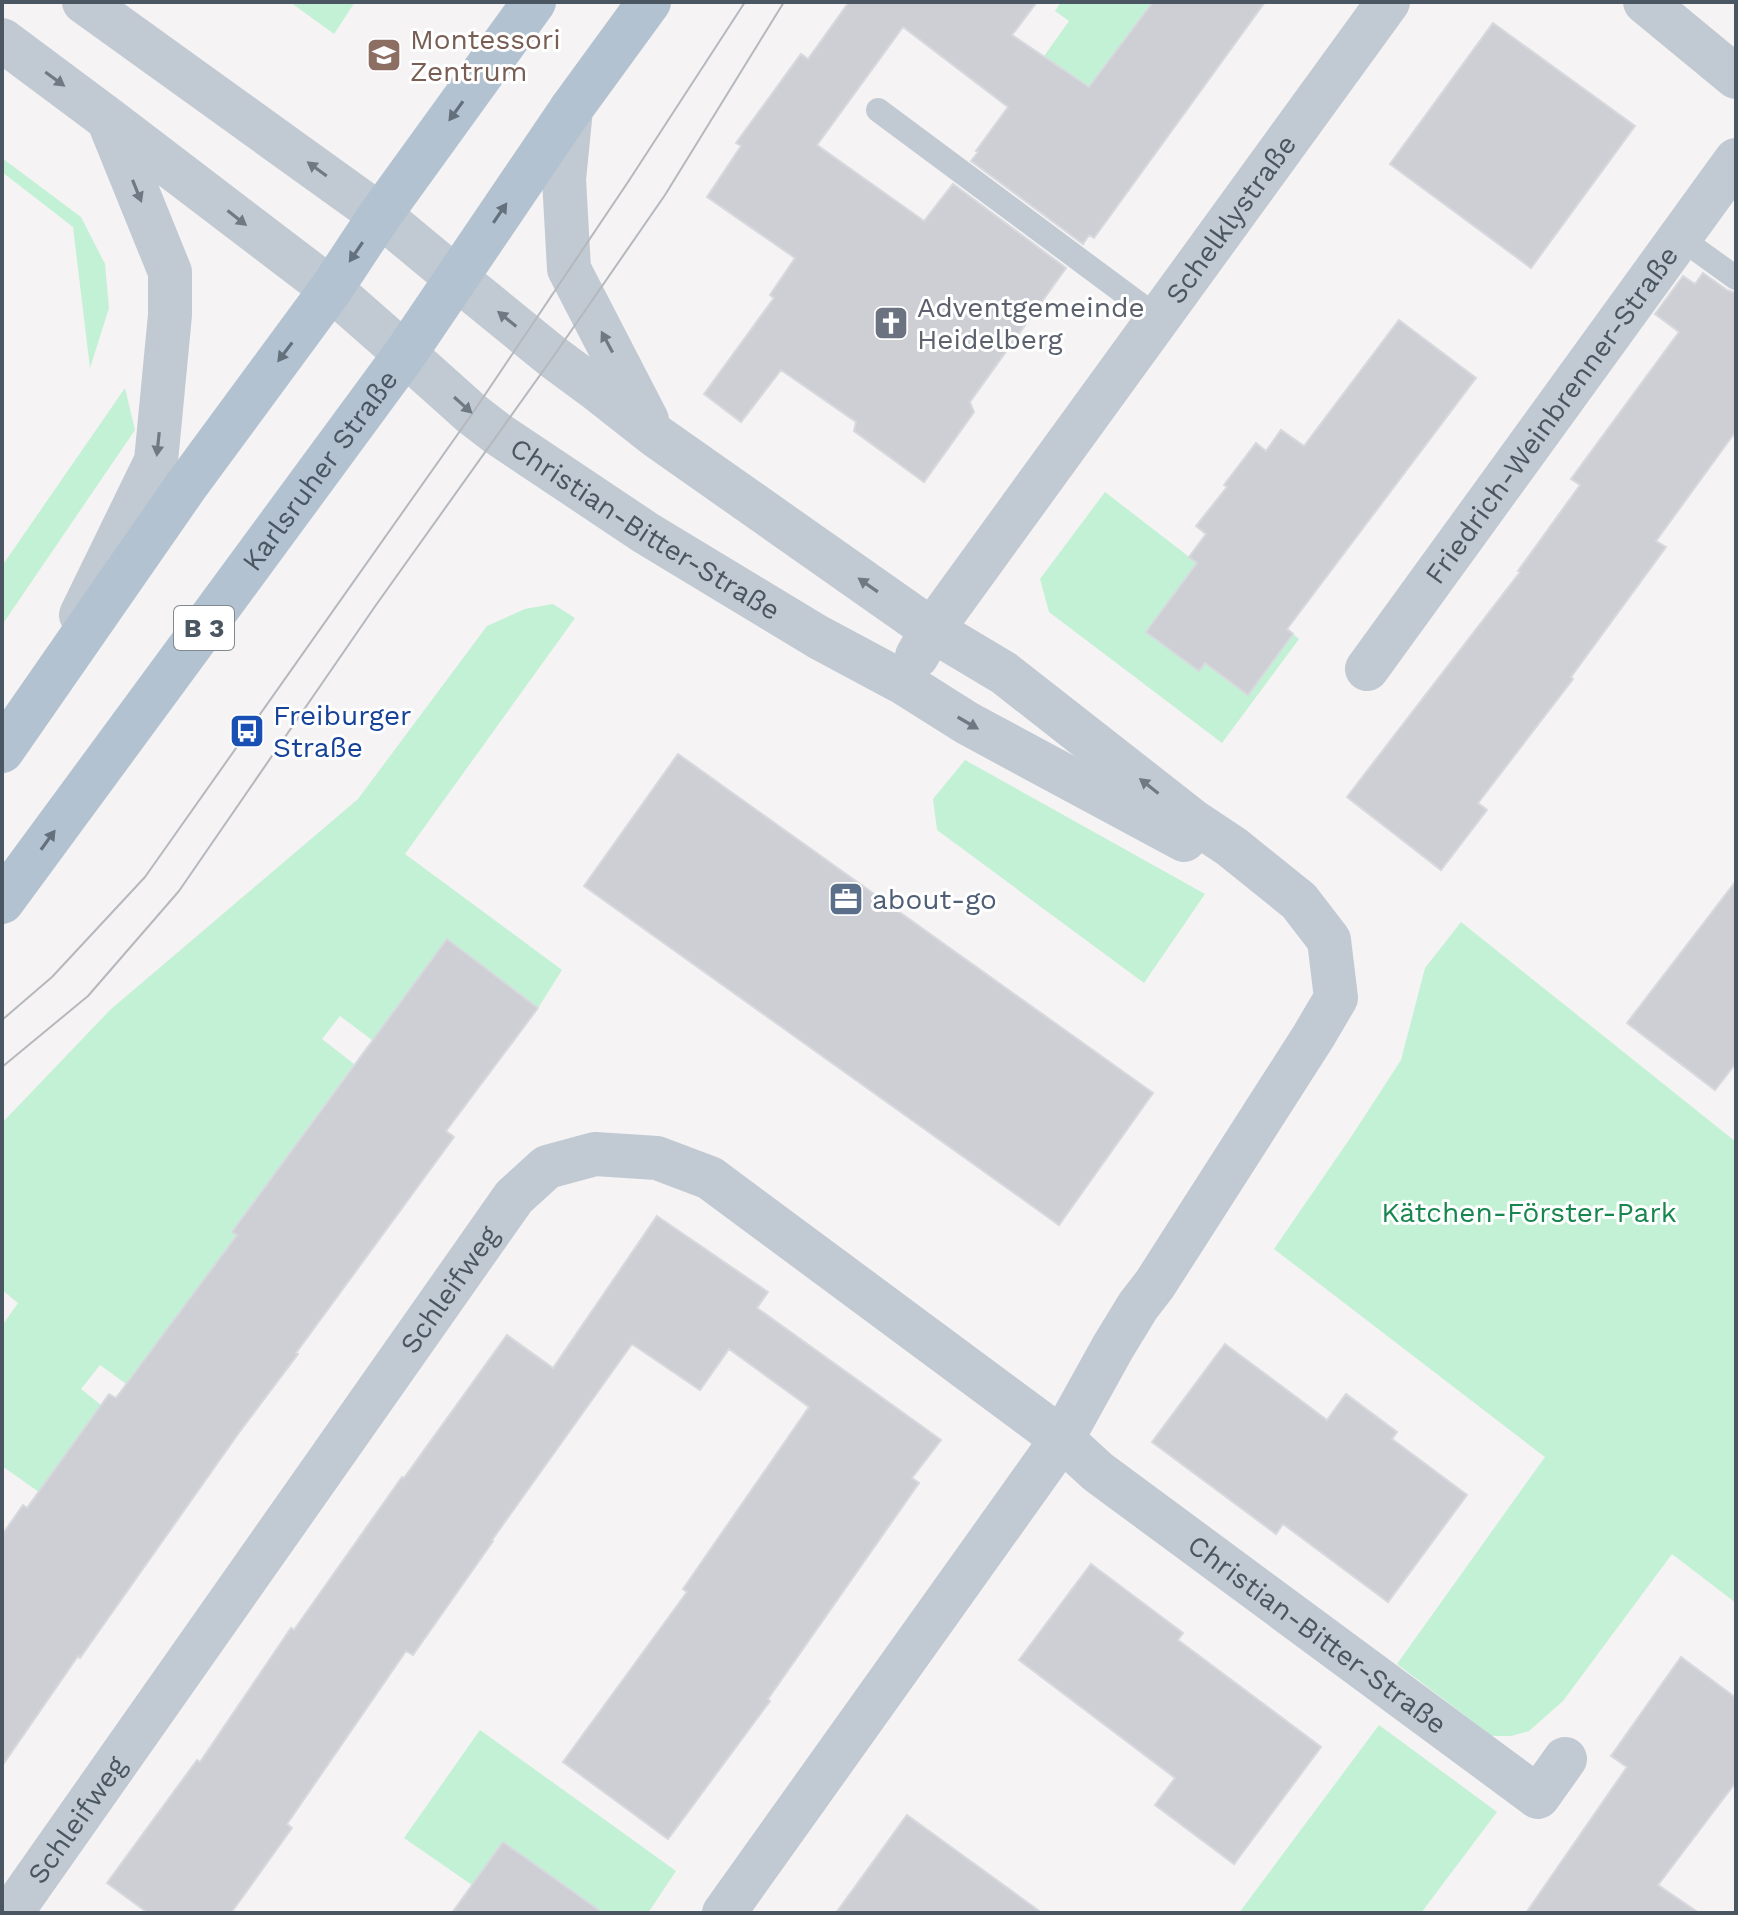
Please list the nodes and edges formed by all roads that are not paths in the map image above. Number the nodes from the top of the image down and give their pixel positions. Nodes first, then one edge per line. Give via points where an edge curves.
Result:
1 (84, 2) edge
2 (534, 2) edge
3 (649, 2) edge
4 (1388, 2) edge
5 (1645, 2) edge
6 (2, 40) edge
7 (1736, 77) edge
8 (571, 109) junction
9 (878, 110) dead end
10 (108, 119) junction
11 (1736, 160) edge
12 (380, 215) junction
13 (1679, 237) junction
14 (456, 278) junction
15 (1736, 278) edge
16 (331, 289) junction
17 (1158, 318) junction
18 (405, 354) junction
19 (656, 436) junction
20 (932, 630) junction
21 (1367, 669) dead end
22 (902, 682) junction
23 (48, 683) junction
24 (2, 751) edge
25 (1299, 901) junction
26 (2, 902) edge
27 (1062, 1439) junction
28 (1565, 1759) dead end
29 (730, 1911) edge
30 (11, 1913) edge

12 -> 1 street
2 -> 12 main road
3 - 8 main road, Karlsruher Straße / B 3
4 - 17 street, Schelklystraße
5 - 7 street
6 -> 10 street
14 -> 8 main road, Karlsruher Straße / B 3
19 -> 8 street via 569,269 564,179
9 - 17 lane
10 -> 16 street
10 -> 23 street via 170,272 156,461
11 - 13 street, Friedrich-Weinbrenner-Straße
12 - 14 street
12 -> 16 main road
13 - 15 lane
13 - 21 street, Friedrich-Weinbrenner-Straße
14 - 18 main road, Karlsruher Straße / B 3
19 -> 14 street, Christian-Bitter-Straße
16 - 18 street
16 -> 23 main road
17 - 20 street, Schelklystraße
18 -> 22 street, Christian-Bitter-Straße via 498,434 646,533
26 -> 18 main road, Karlsruher Straße / B 3
20 -> 19 street, Christian-Bitter-Straße
20 - 22 street
25 -> 20 street, Christian-Bitter-Straße via 1004,673
22 -> 25 street, Christian-Bitter-Straße via 967,723
23 - 24 main road
25 - 27 street, Christian-Bitter-Straße via 1329,940 1336,998 1130,1320
27 - 28 street, Christian-Bitter-Straße via 1098,1472 1538,1797
27 - 29 street, Christian-Bitter-Straße
27 - 30 street, Schleifweg via 710,1178 657,1158 595,1154 547,1167 514,1197

